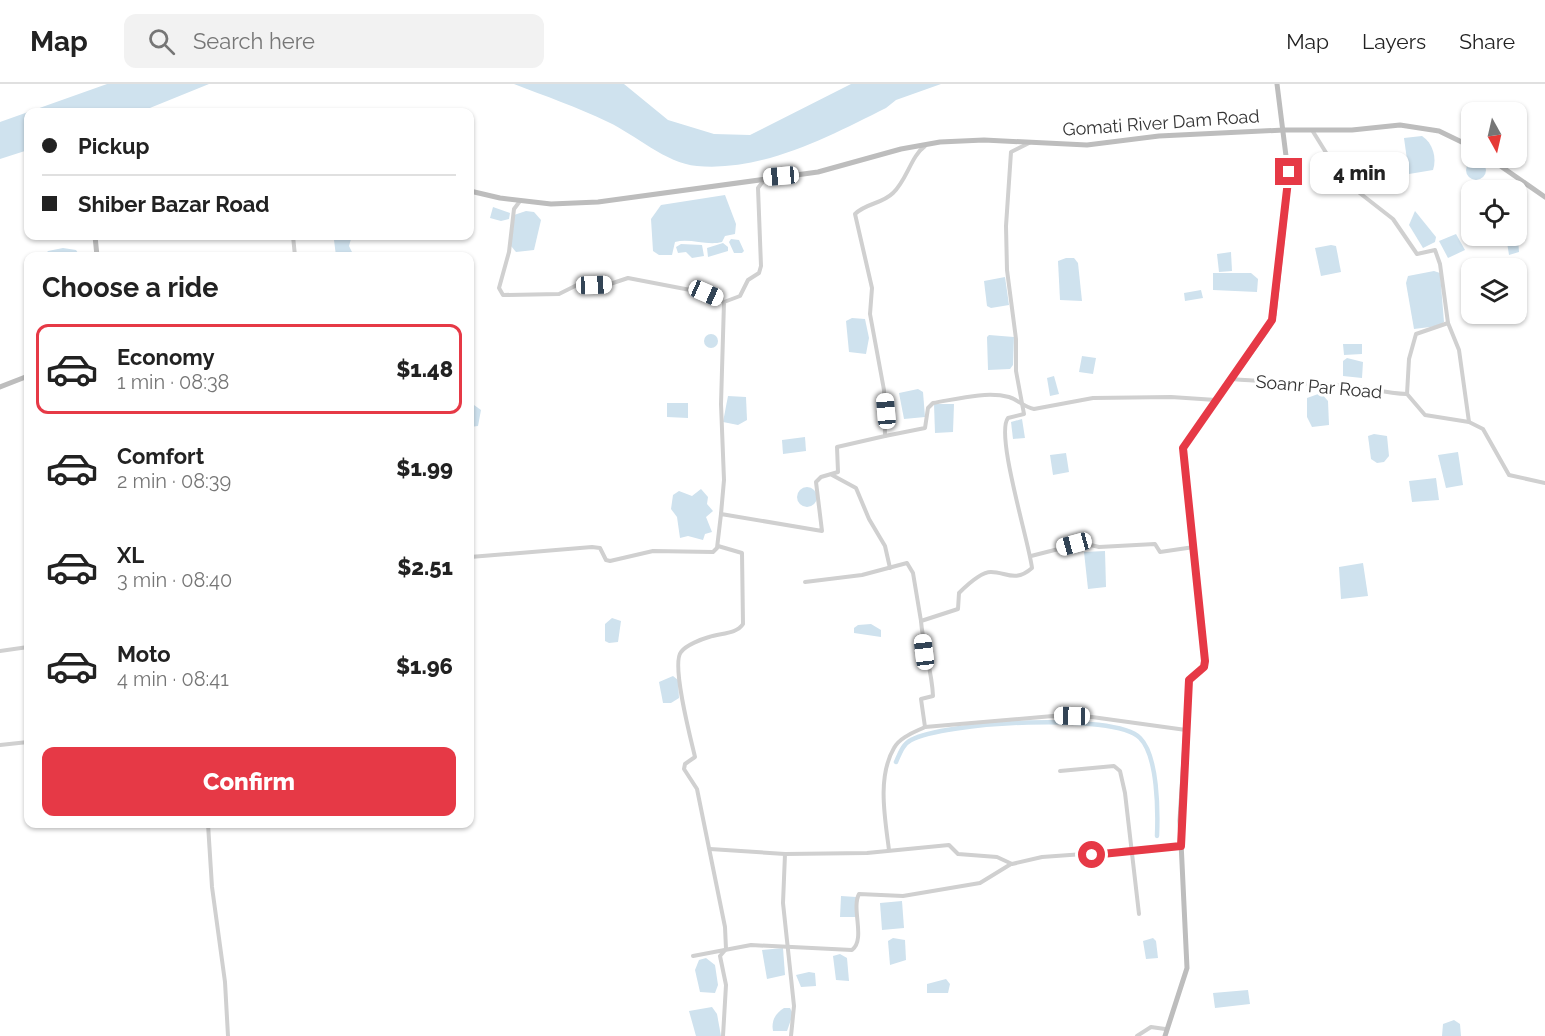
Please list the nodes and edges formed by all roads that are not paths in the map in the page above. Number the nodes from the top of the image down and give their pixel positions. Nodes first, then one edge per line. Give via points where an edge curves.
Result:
1 (1277, 84) edge
2 (1284, 130) junction
3 (1312, 130) junction
4 (1461, 141) edge
5 (929, 143) junction
6 (1029, 143) junction
7 (1503, 168) edge
8 (766, 178) junction
9 (474, 192) edge
10 (1545, 197) edge
11 (520, 201) junction
12 (724, 302) junction
13 (1448, 323) junction
14 (1231, 379) junction
15 (24, 380) edge
16 (0, 387) edge
17 (1407, 394) junction
18 (1216, 400) junction
19 (1024, 408) junction
20 (1469, 422) junction
21 (885, 436) junction
22 (832, 475) junction
23 (1545, 483) edge
24 (721, 514) junction
25 (718, 546) junction
26 (1195, 547) junction
27 (1031, 556) junction
28 (474, 557) edge
29 (890, 568) junction
30 (805, 582) dead end
31 (921, 621) junction
32 (24, 648) edge
33 (0, 651) edge
34 (925, 727) junction
35 (1187, 730) junction
36 (24, 742) edge
37 (0, 745) edge
38 (1060, 771) dead end
39 (208, 828) edge
40 (1181, 846) junction
41 (710, 849) junction
42 (889, 850) junction
43 (1132, 852) junction
44 (785, 854) junction
45 (1012, 864) junction
46 (1139, 914) dead end
47 (789, 947) junction
48 (726, 949) junction
49 (693, 956) dead end
50 (1166, 1029) junction
51 (228, 1036) edge
52 (723, 1036) edge
53 (791, 1036) edge
54 (1137, 1036) edge
55 (1165, 1036) edge

1 - 2 main road
2 - 3 main road, Gomati River Dam Road
2 - 6 main road, Gomati River Dam Road via 1159,136 1087,145
2 - 14 main road via 1289,187 1274,315
3 - 4 main road, Gomati River Dam Road via 1413,125
3 - 13 street via 1343,180 1393,219 1417,254 1435,250
5 - 6 main road, Gomati River Dam Road
5 - 8 main road, Gomati River Dam Road via 818,172
5 - 21 street via 916,155 912,169 894,192 882,202 855,213 872,288 870,314 884,390
6 - 19 street via 1011,152 1006,226 1016,371
7 - 10 main road
8 - 11 main road, Gomati River Dam Road via 570,204
8 - 12 street via 758,188 763,257 760,270 748,280 740,296
9 - 11 main road, Gomati River Dam Road
11 - 12 street via 514,209 509,252 499,288 503,295 559,294 577,285 610,284 628,278 706,293
12 - 24 street
13 - 17 street via 1416,334 1409,358
13 - 20 street via 1459,350
14 - 17 street, Soanr Par Road via 1340,385
14 - 18 main road
15 - 16 main road
17 - 20 street via 1425,415
18 - 19 street via 1093,398
18 - 26 main road via 1183,448
19 - 21 street via 1018,400 1002,396 933,402 928,408 925,428
19 - 27 street via 1023,416 1008,418 1005,424 1006,454
20 - 23 street via 1483,429 1509,475
21 - 22 street via 837,447 839,469
22 - 24 street via 816,482 821,531
22 - 29 street via 856,488 885,546
24 - 25 street
25 - 28 street via 713,552 653,551 610,561 597,548
25 - 41 street via 742,553 743,624 683,650 678,658 695,757 684,769 697,789
26 - 27 street via 1160,552 1155,544 1099,547 1082,543
26 - 35 main road via 1205,661 1204,667 1189,680
27 - 31 street via 1030,571 1010,576 985,573 959,593 958,609
29 - 30 street
29 - 31 street via 902,564 911,567
31 - 34 street via 933,696 921,699
32 - 33 street
34 - 35 street via 1053,716 1092,717
34 - 42 street via 894,747 885,775
35 - 40 main road
36 - 37 street
38 - 43 street via 1117,768 1125,793
39 - 51 street
40 - 43 street
40 - 50 main road via 1187,968
41 - 44 street
41 - 48 street
42 - 44 street
42 - 45 street via 949,845 958,854 997,857
43 - 45 street via 1042,857
43 - 46 street
44 - 47 street via 783,903
45 - 47 street via 980,883 892,897 859,894 854,949
47 - 48 street via 751,945
47 - 53 street via 794,1006
48 - 49 street
48 - 52 street via 720,956 726,985
50 - 54 street via 1151,1027
50 - 55 main road

